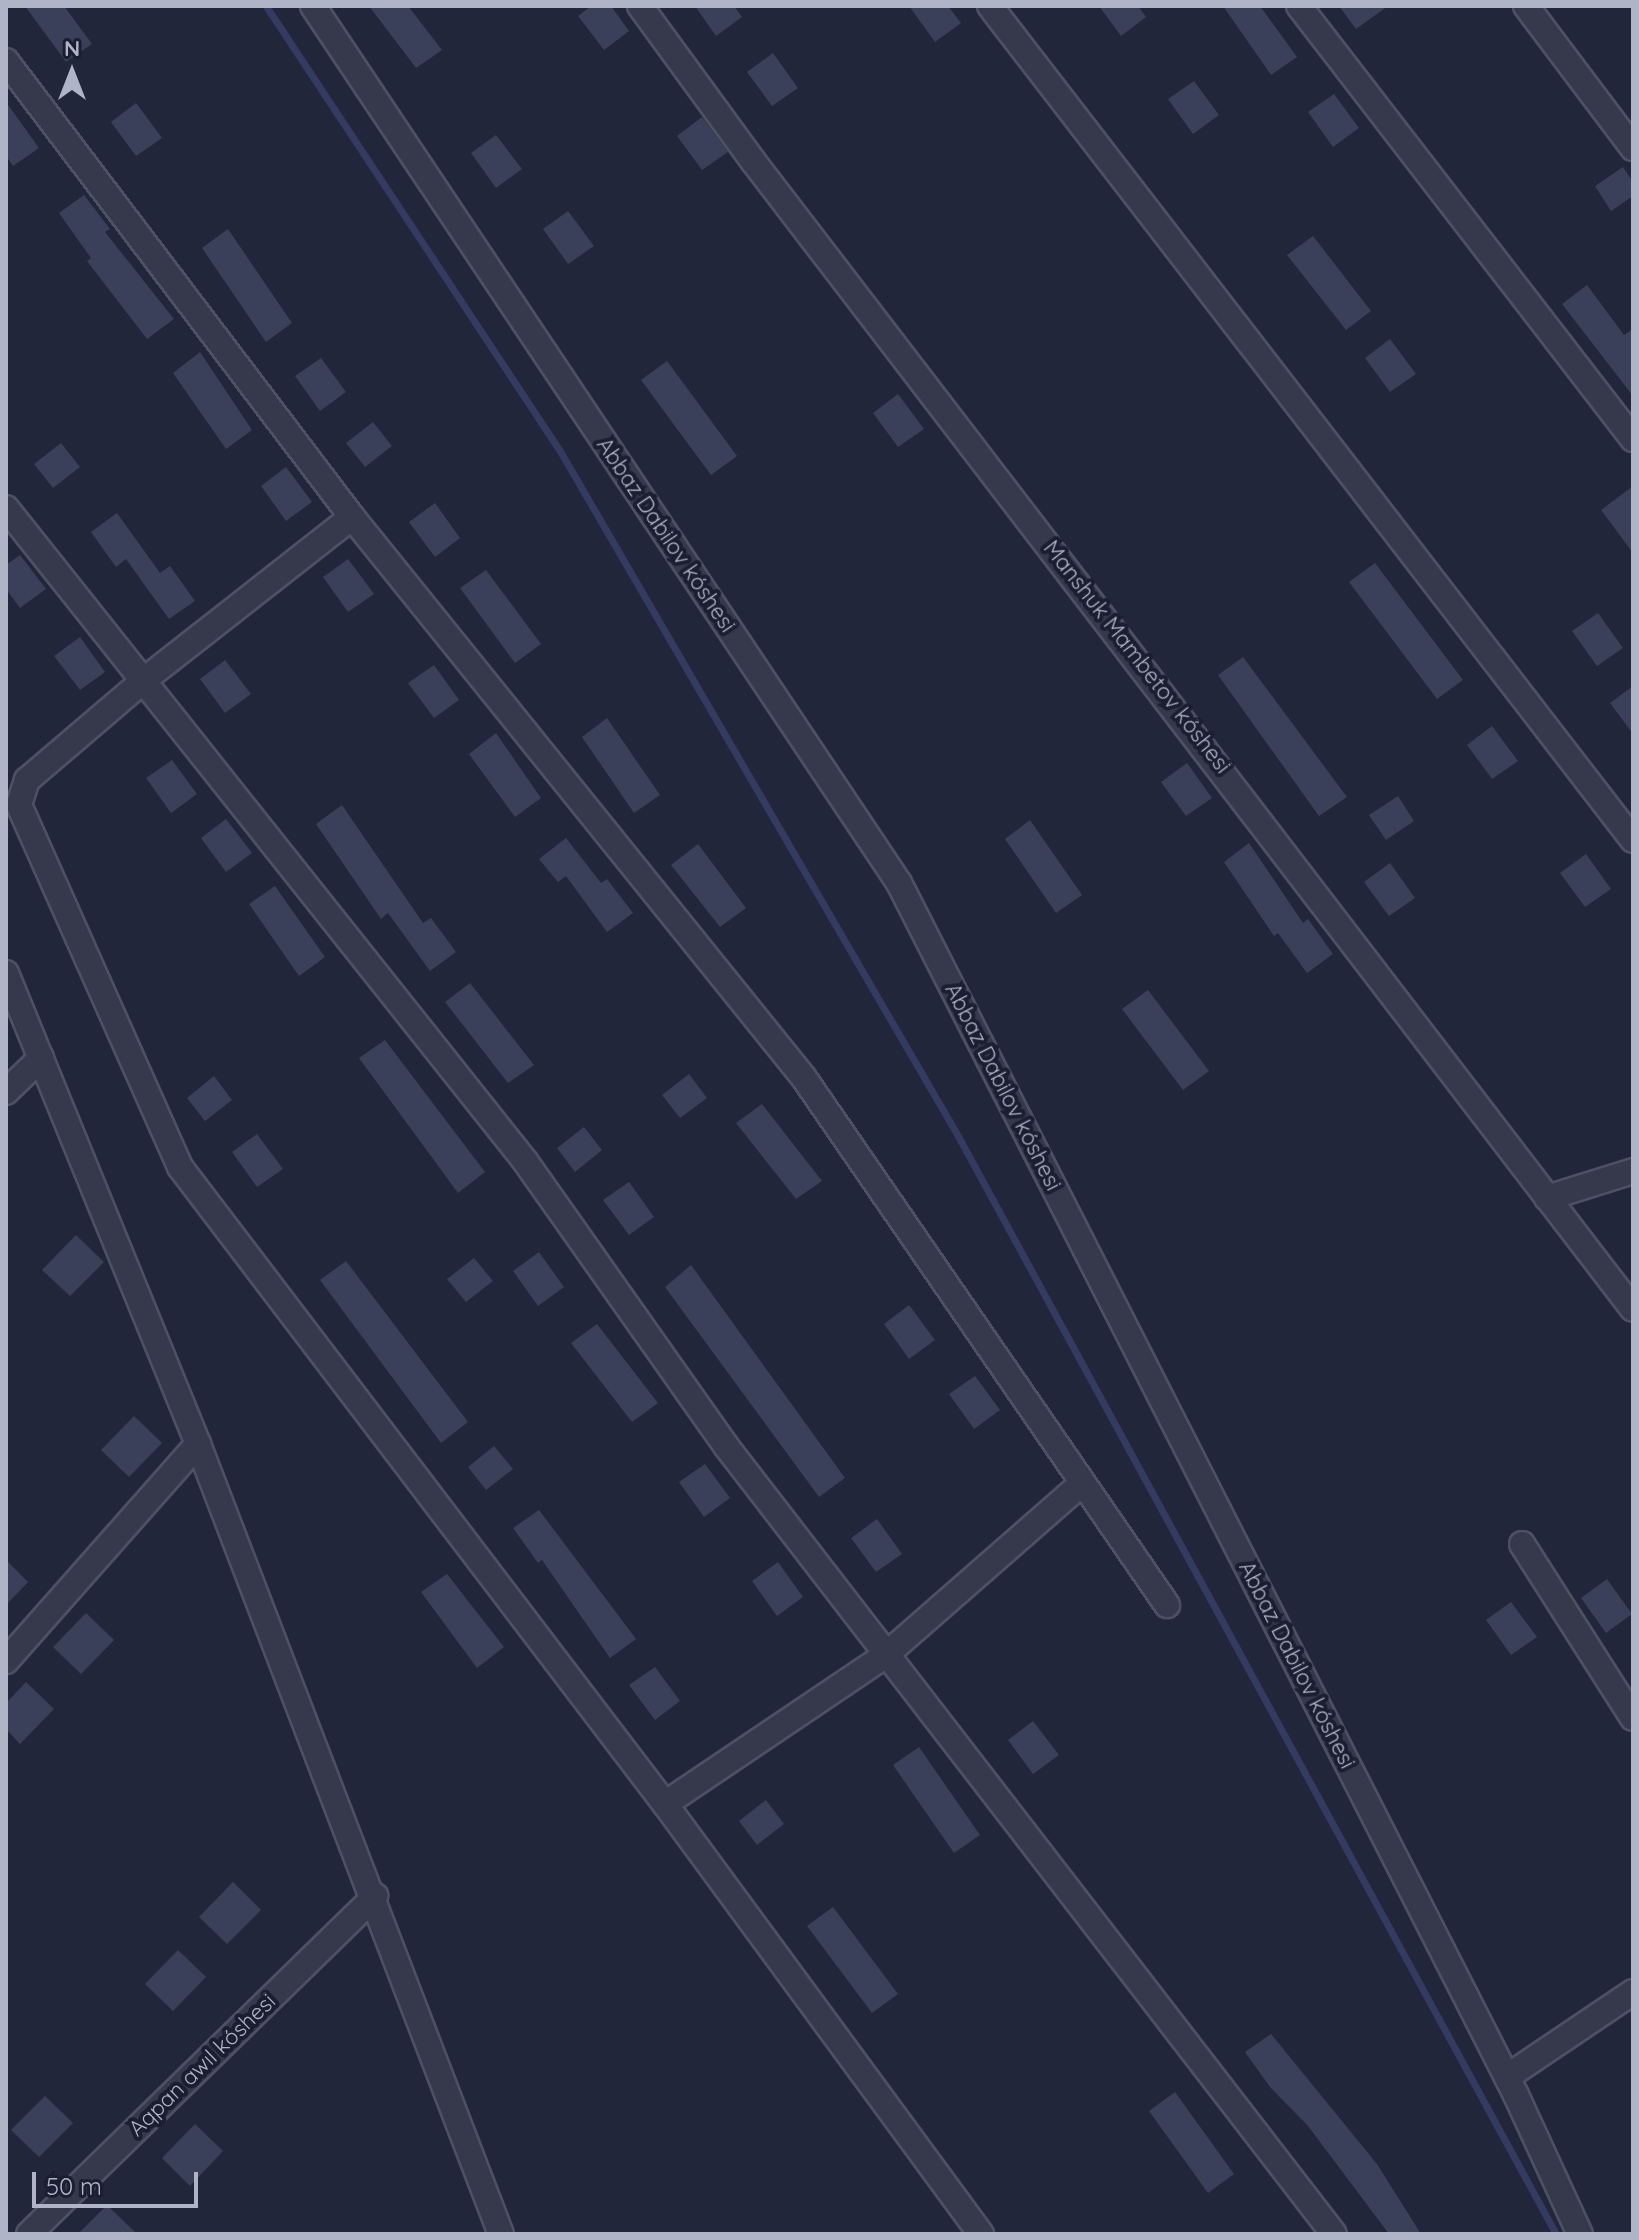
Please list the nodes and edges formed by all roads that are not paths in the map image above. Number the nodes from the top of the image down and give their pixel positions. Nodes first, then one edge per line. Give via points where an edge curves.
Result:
1 (313, 6) edge
2 (640, 6) edge
3 (990, 6) edge
4 (1299, 6) edge
5 (1526, 6) edge
6 (6, 61) edge
7 (1633, 148) edge
8 (1633, 439) edge
9 (6, 508) edge
10 (352, 517) junction
11 (143, 681) junction
12 (1633, 840) edge
13 (6, 973) edge
14 (41, 1058) junction
15 (6, 1092) edge
16 (1633, 1171) edge
17 (1547, 1198) junction
18 (1633, 1309) edge
19 (198, 1444) junction
20 (1080, 1485) junction
21 (1522, 1544) dead end
22 (1167, 1605) dead end
23 (887, 1654) junction
24 (6, 1661) edge
25 (1633, 1718) edge
26 (665, 1804) junction
27 (375, 1896) junction
28 (1633, 1992) edge
29 (1507, 2077) junction
30 (29, 2234) edge
31 (501, 2234) edge
32 (981, 2234) edge
33 (1334, 2234) edge
34 (1580, 2234) edge

1 - 29 street, Abbaz Dabilov kóshesi via 899,883
2 - 17 street, Manshuk Mambetov kóshesi
3 - 12 street
4 - 8 street
5 - 7 street
6 - 10 street
9 - 11 street
10 - 11 street
10 - 20 street via 804,1078
11 - 23 street via 525,1161 726,1446
11 - 26 street via 27,780 19,805 180,1167
13 - 14 street
14 - 15 street
14 - 19 street
16 - 17 street
17 - 18 street, Manshuk Mambetov kóshesi
19 - 24 street
19 - 27 street
20 - 22 street
20 - 23 street
21 - 25 street
23 - 26 street
23 - 33 street
26 - 32 street
27 - 30 street, Aqpan awıl kóshesi
27 - 31 street
28 - 29 street
29 - 34 street, Abbaz Dabilov kóshesi

